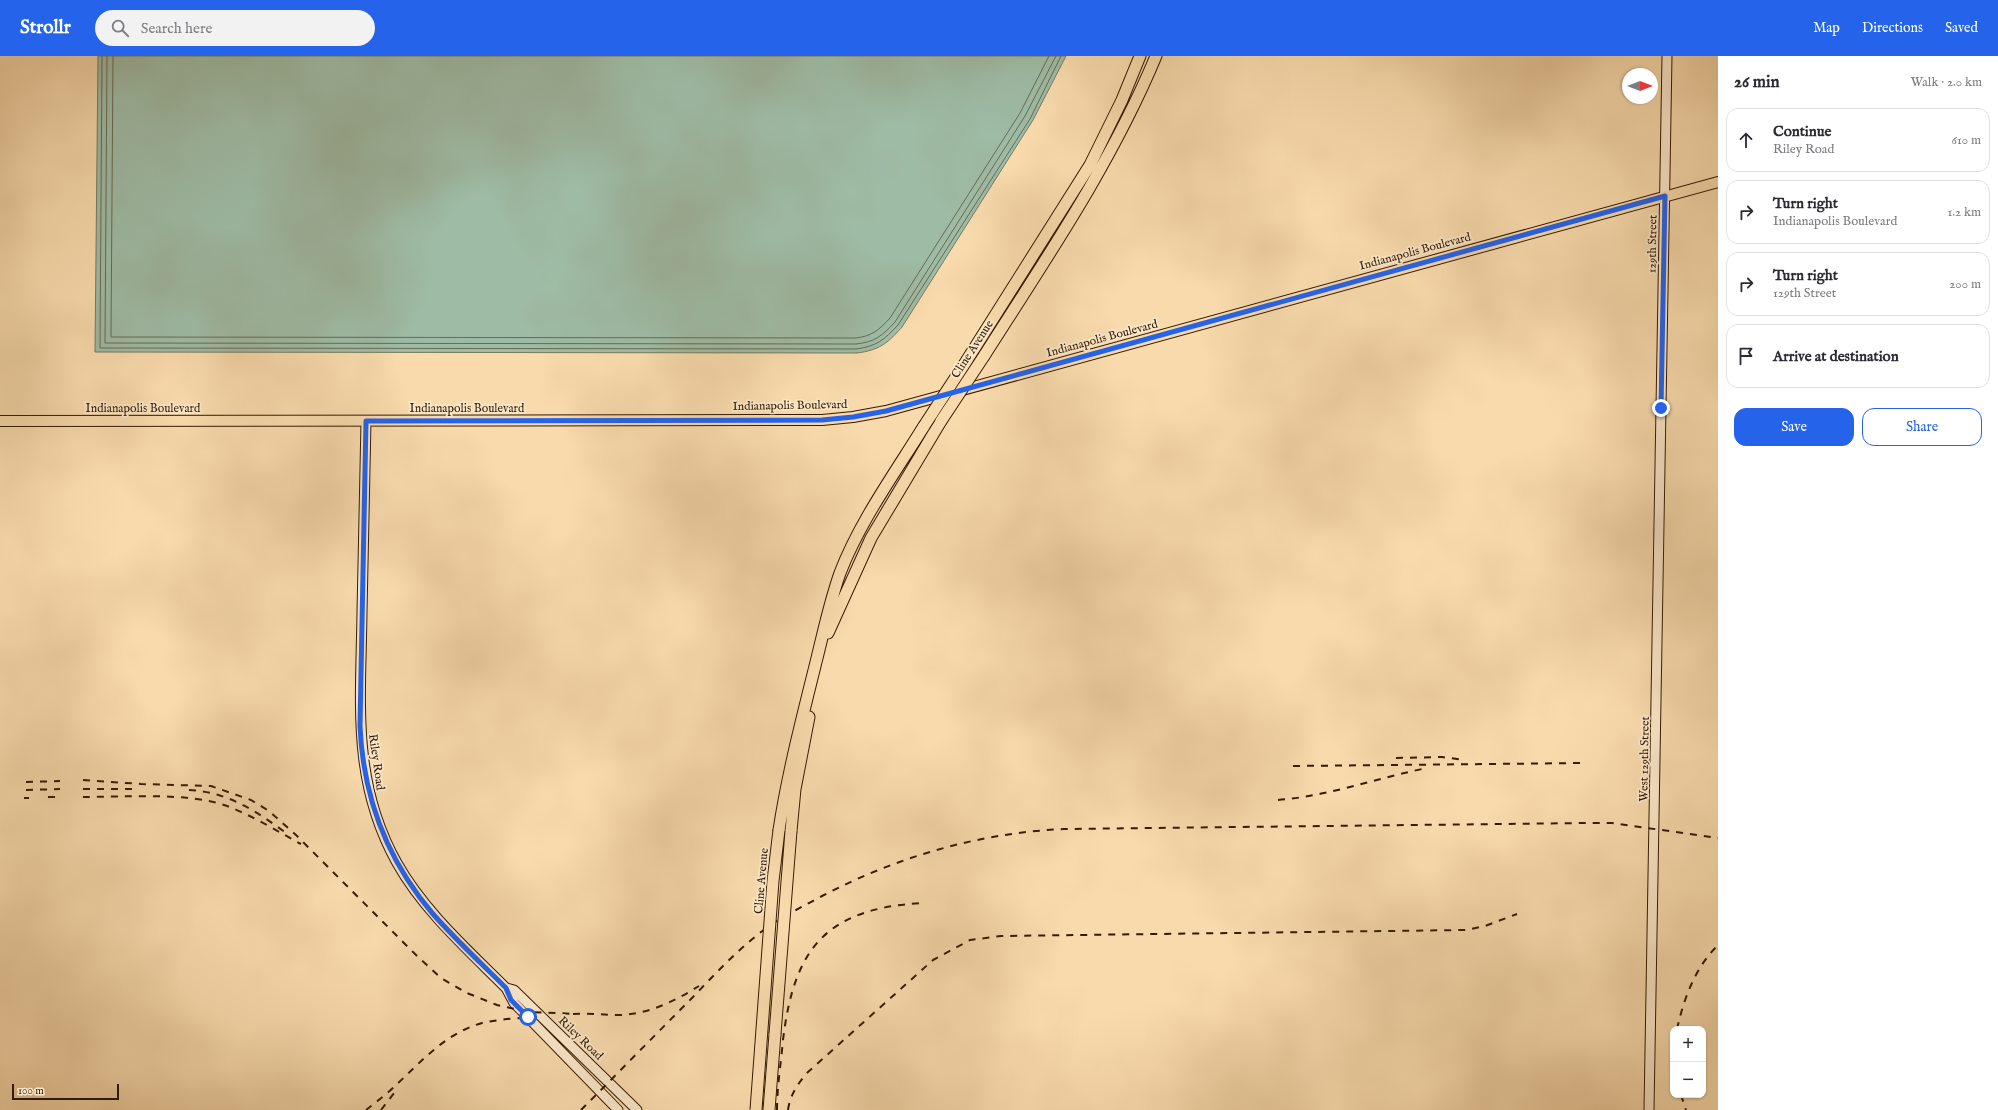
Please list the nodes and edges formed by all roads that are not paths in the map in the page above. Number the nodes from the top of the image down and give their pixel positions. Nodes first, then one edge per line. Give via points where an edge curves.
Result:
1 (1140, 56) edge
2 (1156, 56) edge
3 (1667, 56) edge
4 (1718, 182) edge
5 (1665, 196) junction
6 (1661, 408) joint
7 (0, 421) edge
8 (366, 421) junction
9 (833, 623) junction
10 (817, 659) junction
11 (506, 988) junction
12 (618, 1110) edge
13 (637, 1110) edge
14 (756, 1110) edge
15 (769, 1110) edge
16 (1649, 1110) edge

1 - 10 highway, Cline Avenue, bridge via 1090,165 867,519 840,572
2 - 9 highway, Cline Avenue, bridge via 1106,162 1076,213 941,421 871,538
3 - 5 main road, 129th Street
4 - 5 main road, Indianapolis Boulevard
5 - 6 main road, 129th Street
5 - 8 main road, Indianapolis Boulevard via 886,411 853,417 822,420
6 - 16 main road, West 129th Street
7 - 8 main road, Indianapolis Boulevard
8 - 11 main road, Riley Road via 360,726 362,756 369,793 385,840 409,883 435,916
9 - 10 highway, Cline Avenue
9 - 15 highway, bridge via 810,710 796,789
10 - 14 highway, Cline Avenue, bridge via 792,758 779,830
11 - 12 main road, Riley Road via 514,1003
11 - 13 main road, Riley Road via 514,990

